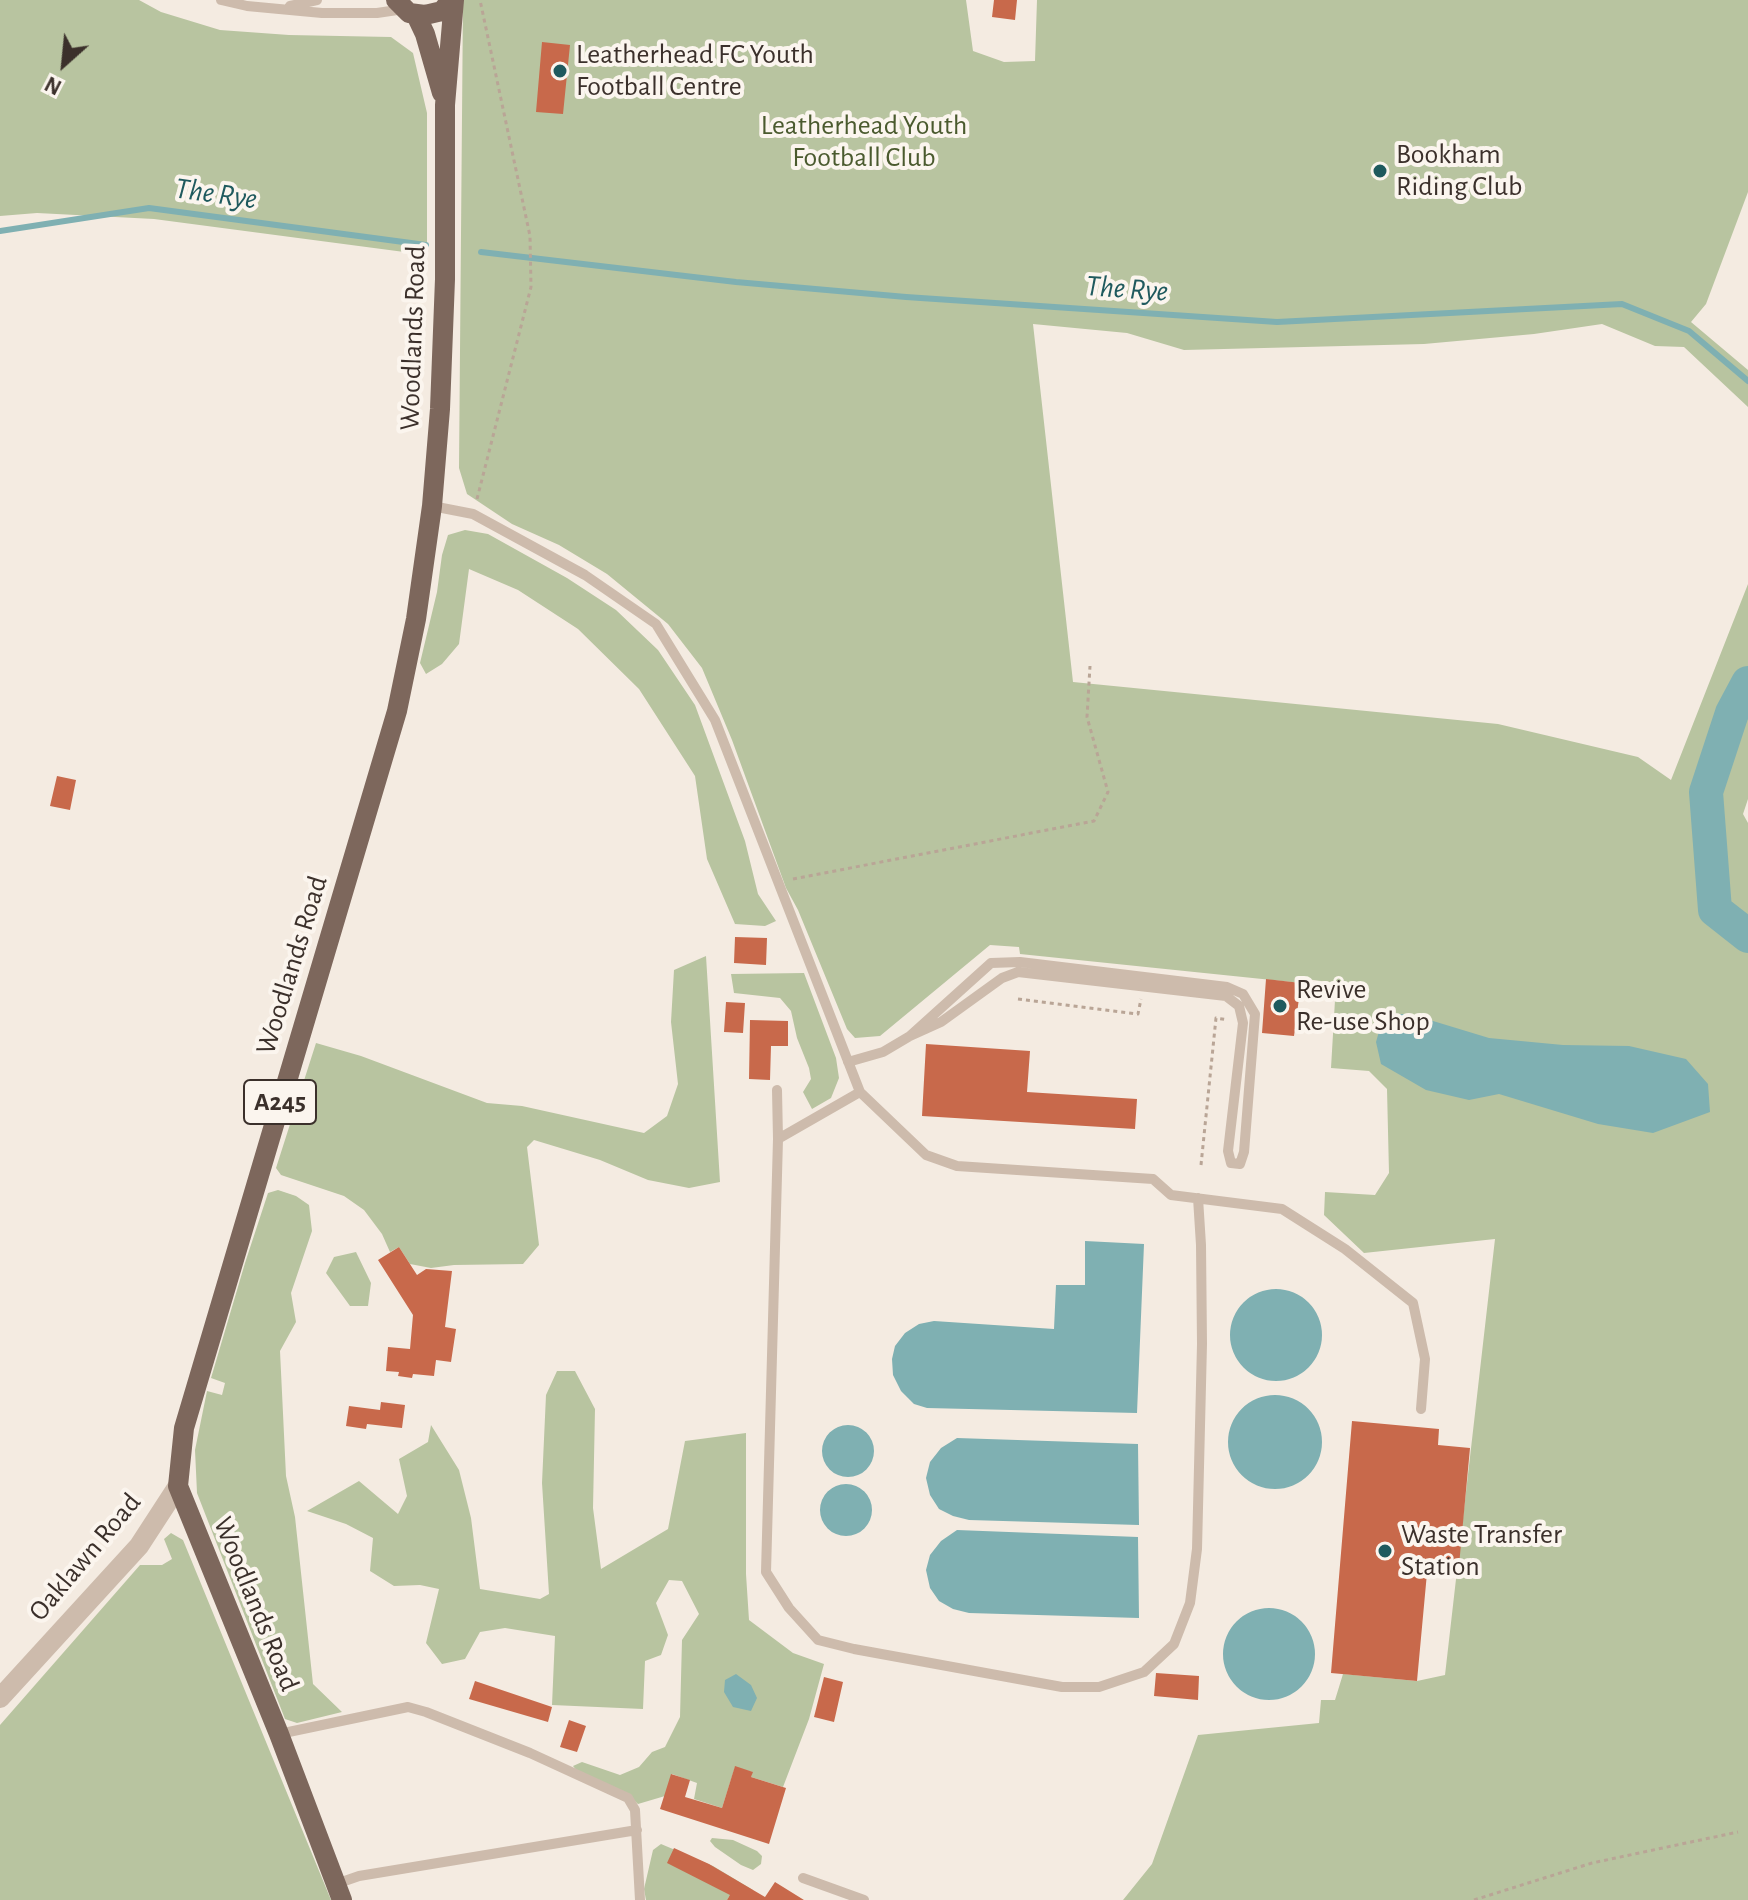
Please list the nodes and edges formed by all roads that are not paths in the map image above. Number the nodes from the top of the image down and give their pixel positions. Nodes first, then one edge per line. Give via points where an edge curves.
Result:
1 (221, 0) edge
2 (317, 0) edge
3 (452, 0) edge
4 (284, 8) junction
5 (405, 8) edge
6 (445, 105) junction
7 (432, 506) junction
8 (1000, 963) junction
9 (1002, 978) junction
10 (910, 1036) junction
11 (848, 1062) junction
12 (777, 1090) dead end
13 (860, 1092) junction
14 (778, 1139) junction
15 (1198, 1198) junction
16 (1421, 1409) dead end
17 (178, 1486) junction
18 (0, 1698) edge
19 (279, 1734) junction
20 (637, 1830) junction
21 (803, 1878) dead end
22 (339, 1892) edge
23 (640, 1900) edge
24 (864, 1900) edge

1 - 4 lane
2 - 4 lane
3 - 5 main road via 435,15
3 - 6 main road, Woodlands Road / A245
4 - 5 lane via 349,14
5 - 6 main road, Woodlands Road / A245 via 425,34
6 - 7 main road, Woodlands Road / A245 via 445,279
7 - 11 lane via 473,514 585,575 656,624 715,720
7 - 17 main road, Woodlands Road / A245 via 397,711 204,1356 184,1428
8 - 9 lane via 1008,969
8 - 9 lane via 1227,987 1243,994 1255,1014 1240,1164 1231,1163 1228,1151 1243,1023 1239,1006 1226,996 1018,972
8 - 10 lane via 991,963
9 - 10 lane via 941,1022
10 - 11 lane via 883,1052
11 - 13 lane
12 - 14 lane
13 - 14 lane
13 - 15 lane via 926,1155 957,1166 1153,1179 1171,1195
14 - 15 lane via 766,1572 818,1640 1062,1687 1099,1687 1144,1672 1174,1644 1190,1603 1197,1549 1202,1344
15 - 16 lane via 1282,1209 1345,1249 1413,1303 1425,1359
17 - 18 street, Oaklawn Road via 139,1546
17 - 19 main road, Woodlands Road / A245
19 - 20 lane via 408,1707 530,1753 628,1798
19 - 22 main road, Woodlands Road / A245
20 - 22 lane via 359,1876
20 - 23 lane
21 - 24 lane

